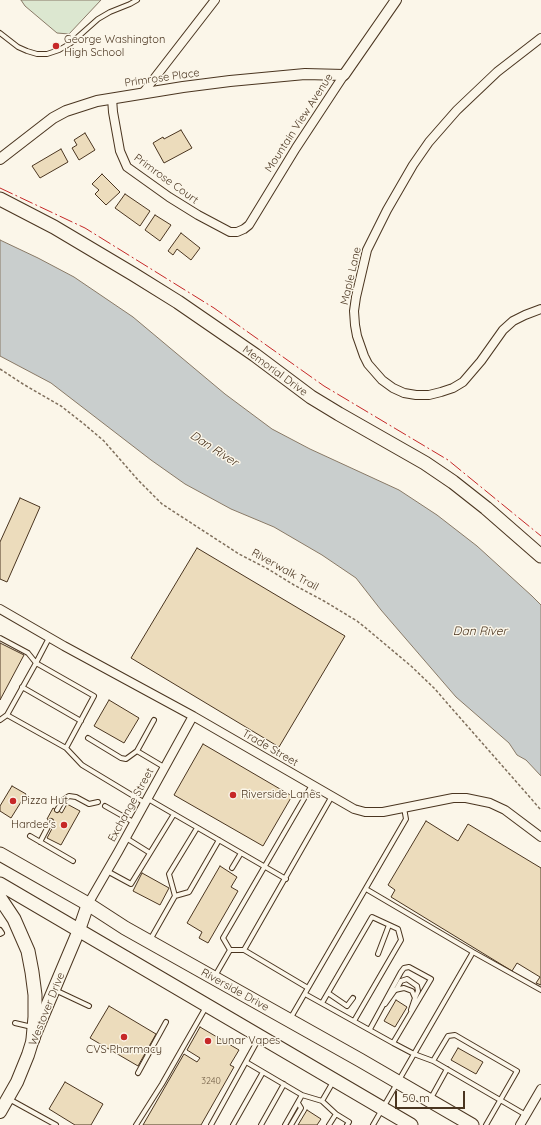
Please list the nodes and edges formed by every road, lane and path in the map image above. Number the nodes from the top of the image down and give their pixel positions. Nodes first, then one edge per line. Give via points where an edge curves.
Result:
1 (137, 0) edge
2 (215, 0) edge
3 (396, 0) edge
4 (0, 33) edge
5 (541, 38) edge
6 (344, 75) junction
7 (143, 93) junction
8 (112, 98) junction
9 (0, 159) edge
10 (0, 199) edge
11 (210, 222) joint
12 (541, 309) edge
13 (0, 369) edge
14 (541, 556) edge
15 (0, 609) edge
16 (49, 637) junction
17 (0, 638) edge
18 (36, 663) junction
19 (22, 687) junction
20 (7, 715) junction
21 (193, 716) junction
22 (0, 720) edge
23 (154, 720) dead end
24 (81, 721) junction
25 (88, 738) dead end
26 (66, 748) junction
27 (137, 751) junction
28 (165, 767) junction
29 (312, 785) junction
30 (332, 796) junction
31 (146, 801) junction
32 (98, 802) dead end
33 (105, 806) dead end
34 (404, 808) junction
35 (57, 810) dead end
36 (541, 810) edge
37 (174, 814) junction
38 (51, 821) dead end
39 (135, 823) junction
40 (197, 828) junction
41 (30, 836) dead end
42 (541, 837) edge
43 (126, 838) junction
44 (219, 840) junction
45 (40, 842) junction
46 (150, 853) junction
47 (240, 853) junction
48 (0, 854) edge
49 (73, 861) dead end
50 (265, 867) junction
51 (232, 868) dead end
52 (107, 871) junction
53 (286, 879) junction
54 (0, 884) edge
55 (366, 889) junction
56 (175, 896) junction
57 (0, 898) edge
58 (88, 904) junction
59 (389, 925) junction
60 (0, 930) edge
61 (79, 930) junction
62 (0, 934) edge
63 (149, 942) junction
64 (230, 950) junction
65 (244, 950) junction
66 (473, 952) junction
67 (378, 954) dead end
68 (214, 978) junction
69 (308, 988) junction
70 (54, 989) junction
71 (395, 990) junction
72 (541, 990) edge
73 (328, 993) junction
74 (305, 994) junction
75 (353, 998) dead end
76 (415, 998) junction
77 (322, 1003) junction
78 (206, 1005) junction
79 (89, 1006) dead end
80 (380, 1009) junction
81 (289, 1020) junction
82 (407, 1020) junction
83 (354, 1021) junction
84 (166, 1022) dead end
85 (15, 1023) dead end
86 (370, 1030) junction
87 (34, 1033) junction
88 (260, 1036) junction
89 (393, 1043) junction
90 (414, 1054) junction
91 (433, 1061) junction
92 (246, 1062) junction
93 (447, 1069) junction
94 (138, 1072) dead end
95 (263, 1072) junction
96 (334, 1080) junction
97 (397, 1082) junction
98 (284, 1084) junction
99 (541, 1089) edge
100 (302, 1095) junction
101 (8, 1098) junction
102 (429, 1100) junction
103 (500, 1100) junction
104 (322, 1101) junction
105 (298, 1103) junction
106 (383, 1108) junction
107 (0, 1112) edge
108 (336, 1114) junction
109 (526, 1115) junction
110 (348, 1123) edge
111 (56, 1125) edge
112 (136, 1125) edge
113 (211, 1125) edge
114 (234, 1125) edge
115 (261, 1125) edge
116 (285, 1125) edge
117 (291, 1125) edge
118 (329, 1125) edge
119 (373, 1125) edge
120 (411, 1125) edge
121 (472, 1125) edge
122 (486, 1125) edge
123 (520, 1125) edge

1 - 4 lane via 98,19 71,43 47,54 37,54 18,47
2 - 7 street
3 - 6 street, Mountain View Avenue
5 - 12 street, Maple Lane via 497,72 457,110 413,165 367,250 354,311 357,336 364,356 375,374 404,393 429,395 453,388 463,382 503,330 513,321
6 - 7 street, Primrose Place via 305,74
6 - 11 street, Mountain View Avenue via 249,225 237,232 230,232
7 - 8 street, Primrose Place
8 - 9 street, Primrose Place via 83,104 60,115 38,128
8 - 11 street, Primrose Court via 120,151 127,167
10 - 14 main road, Memorial Drive via 54,227 133,274 178,302 311,397 425,463 486,508
13 - 36 path, Riverwalk Trail via 61,406 84,424 104,441 162,504 239,554 362,625 434,688
15 - 16 street, Trade Street
16 - 18 lane
16 - 21 street, Trade Street
17 - 18 lane via 28,653
18 - 19 lane
18 - 24 lane via 94,696
19 - 20 lane
19 - 24 lane
20 - 22 lane
20 - 26 lane
21 - 28 street, Exchange Street
21 - 29 street, Trade Street
23 - 27 lane
24 - 26 lane
25 - 27 lane via 120,758 126,759
26 - 31 lane via 82,765
27 - 28 lane
28 - 31 street, Exchange Street
29 - 30 street, Trade Street
29 - 50 lane
30 - 34 street, Trade Street via 354,809 365,812
30 - 53 lane
31 - 37 lane
31 - 39 street, Exchange Street
32 - 35 lane via 89,804 69,796
33 - 39 lane
34 - 42 street, Trade Street via 453,798 480,800 505,810
34 - 55 lane via 406,820
37 - 40 lane
37 - 46 lane
38 - 45 lane
39 - 43 street, Exchange Street
40 - 44 lane
40 - 56 lane via 168,874
41 - 45 lane
43 - 46 lane
43 - 52 street, Exchange Street
44 - 47 lane
44 - 56 lane via 189,892
45 - 49 lane
46 - 52 lane via 131,884
47 - 50 lane
47 - 51 lane
48 - 58 main road, Riverside Drive
50 - 53 lane
50 - 64 lane via 223,938
52 - 58 street, Exchange Street
53 - 65 lane
54 - 61 main road
55 - 66 lane
55 - 69 lane
56 - 63 lane
57 - 87 main road via 14,919 28,950 35,995
58 - 61 main road, Westover Drive
58 - 63 main road, Riverside Drive
59 - 67 lane
59 - 73 lane via 372,917
59 - 83 lane via 398,929 401,940
60 - 62 lane
61 - 70 main road, Westover Drive
61 - 78 main road
63 - 68 main road, Riverside Drive
64 - 65 lane
64 - 68 lane
65 - 69 lane
66 - 72 lane
66 - 90 lane
68 - 81 main road, Riverside Drive
69 - 74 lane
70 - 79 lane
70 - 87 main road, Westover Drive
71 - 76 lane via 404,988 412,991
71 - 76 lane via 401,981 407,979 417,986
71 - 80 lane
73 - 75 lane via 347,1006
73 - 77 lane
74 - 77 lane
74 - 81 lane
76 - 82 lane
77 - 83 lane
78 - 88 main road
78 - 112 lane
80 - 82 lane via 401,972 409,967 431,979
80 - 86 lane
81 - 97 main road, Riverside Drive
82 - 89 lane
83 - 86 lane
84 - 94 lane
85 - 87 lane
86 - 89 lane
87 - 101 main road, Westover Drive via 26,1062
88 - 92 lane
88 - 96 main road
89 - 90 lane
90 - 91 lane
90 - 97 lane
91 - 93 lane
91 - 103 lane via 448,1036 455,1035 517,1071
92 - 95 lane
92 - 113 lane
93 - 102 lane
93 - 103 lane
95 - 98 lane
95 - 114 lane
96 - 104 lane
96 - 106 main road
97 - 102 main road, Riverside Drive
97 - 106 lane
98 - 100 lane
98 - 115 lane
99 - 109 street
100 - 104 lane
100 - 105 lane
101 - 107 main road, Westover Drive
101 - 111 lane
102 - 121 main road, Riverside Drive
103 - 109 lane
103 - 122 lane
104 - 108 lane
105 - 116 lane
105 - 117 lane via 301,1108
106 - 119 lane
106 - 120 main road
108 - 110 lane
108 - 118 lane
109 - 123 street

